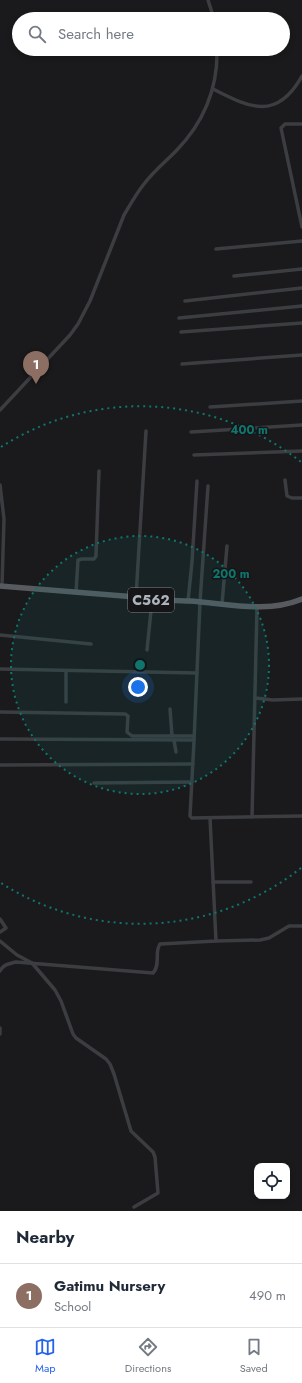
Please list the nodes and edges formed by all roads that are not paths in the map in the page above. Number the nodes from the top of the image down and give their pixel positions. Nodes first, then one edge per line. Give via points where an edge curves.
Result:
1 (208, 0) edge
2 (212, 12) edge
3 (218, 56) edge
4 (302, 76) edge
5 (213, 89) junction
6 (302, 124) edge
7 (297, 206) junction
8 (302, 206) edge
9 (302, 228) edge
10 (302, 241) edge
11 (216, 249) dead end
12 (302, 269) edge
13 (234, 276) dead end
14 (302, 288) edge
15 (185, 301) dead end
16 (302, 306) edge
17 (179, 318) dead end
18 (302, 324) edge
19 (181, 332) dead end
20 (302, 355) edge
21 (182, 364) dead end
22 (302, 401) edge
23 (210, 407) dead end
24 (0, 410) edge
25 (302, 424) edge
26 (146, 431) dead end
27 (191, 432) dead end
28 (302, 451) edge
29 (194, 455) dead end
30 (99, 471) dead end
31 (285, 480) dead end
32 (197, 481) dead end
33 (0, 485) edge
34 (208, 486) dead end
35 (302, 498) edge
36 (227, 546) dead end
37 (1, 586) edge
38 (76, 592) junction
39 (136, 597) junction
40 (300, 600) edge
41 (152, 601) junction
42 (188, 601) junction
43 (200, 602) junction
44 (222, 604) junction
45 (257, 607) junction
46 (0, 635) edge
47 (92, 644) dead end
48 (147, 650) dead end
49 (0, 669) edge
50 (66, 670) junction
51 (197, 673) junction
52 (255, 698) junction
53 (302, 699) edge
54 (66, 702) dead end
55 (170, 709) dead end
56 (0, 712) edge
57 (173, 738) junction
58 (194, 738) junction
59 (0, 739) edge
60 (176, 752) dead end
61 (193, 764) junction
62 (0, 765) edge
63 (192, 782) junction
64 (94, 783) dead end
65 (302, 816) edge
66 (252, 817) junction
67 (210, 818) junction
68 (213, 882) junction
69 (251, 882) dead end
70 (0, 919) edge
71 (302, 926) edge
72 (0, 932) edge
73 (216, 941) junction
74 (0, 942) edge
75 (32, 963) junction
76 (0, 971) edge
77 (0, 1028) edge
78 (0, 1034) edge
79 (134, 1207) dead end

1 - 2 street
3 - 5 street
4 - 5 street via 283,100 267,106 246,104
5 - 24 street via 197,124 176,151 144,184 124,215 85,313 78,324
6 - 7 street via 285,124 281,128
7 - 8 street
7 - 9 street
10 - 11 street
12 - 13 street
14 - 15 street
16 - 17 street
18 - 19 street
20 - 21 street
22 - 23 street
25 - 27 street
26 - 39 street
28 - 29 street
30 - 38 street via 96,556 94,559 78,560
31 - 35 street via 288,496
32 - 42 street
33 - 37 street via 4,519
34 - 43 street
36 - 44 street
37 - 38 main road, C562
38 - 39 main road, C562
39 - 41 main road, C562
40 - 45 main road, C562
41 - 42 main road, C562
41 - 48 street
42 - 43 main road, C562
43 - 44 main road, C562
43 - 51 street
44 - 45 main road, C562
45 - 52 street
46 - 47 street
49 - 50 street
50 - 51 street
50 - 54 street
51 - 58 street
52 - 53 street
52 - 66 street
55 - 57 street
56 - 57 street via 125,714 128,716 129,734
57 - 58 street
57 - 59 street
57 - 60 street
58 - 61 street
61 - 62 street
61 - 63 street
63 - 64 street
63 - 67 street via 190,816
65 - 66 street
66 - 67 street
67 - 68 street
68 - 69 street
68 - 73 street
70 - 72 street via 6,928
71 - 73 street via 289,926 269,938 260,940
73 - 75 street via 160,944 156,970 150,974
74 - 75 street
75 - 76 street via 7,964
75 - 79 street via 55,990 76,1038 110,1064 131,1132 154,1154 158,1193
77 - 78 street

